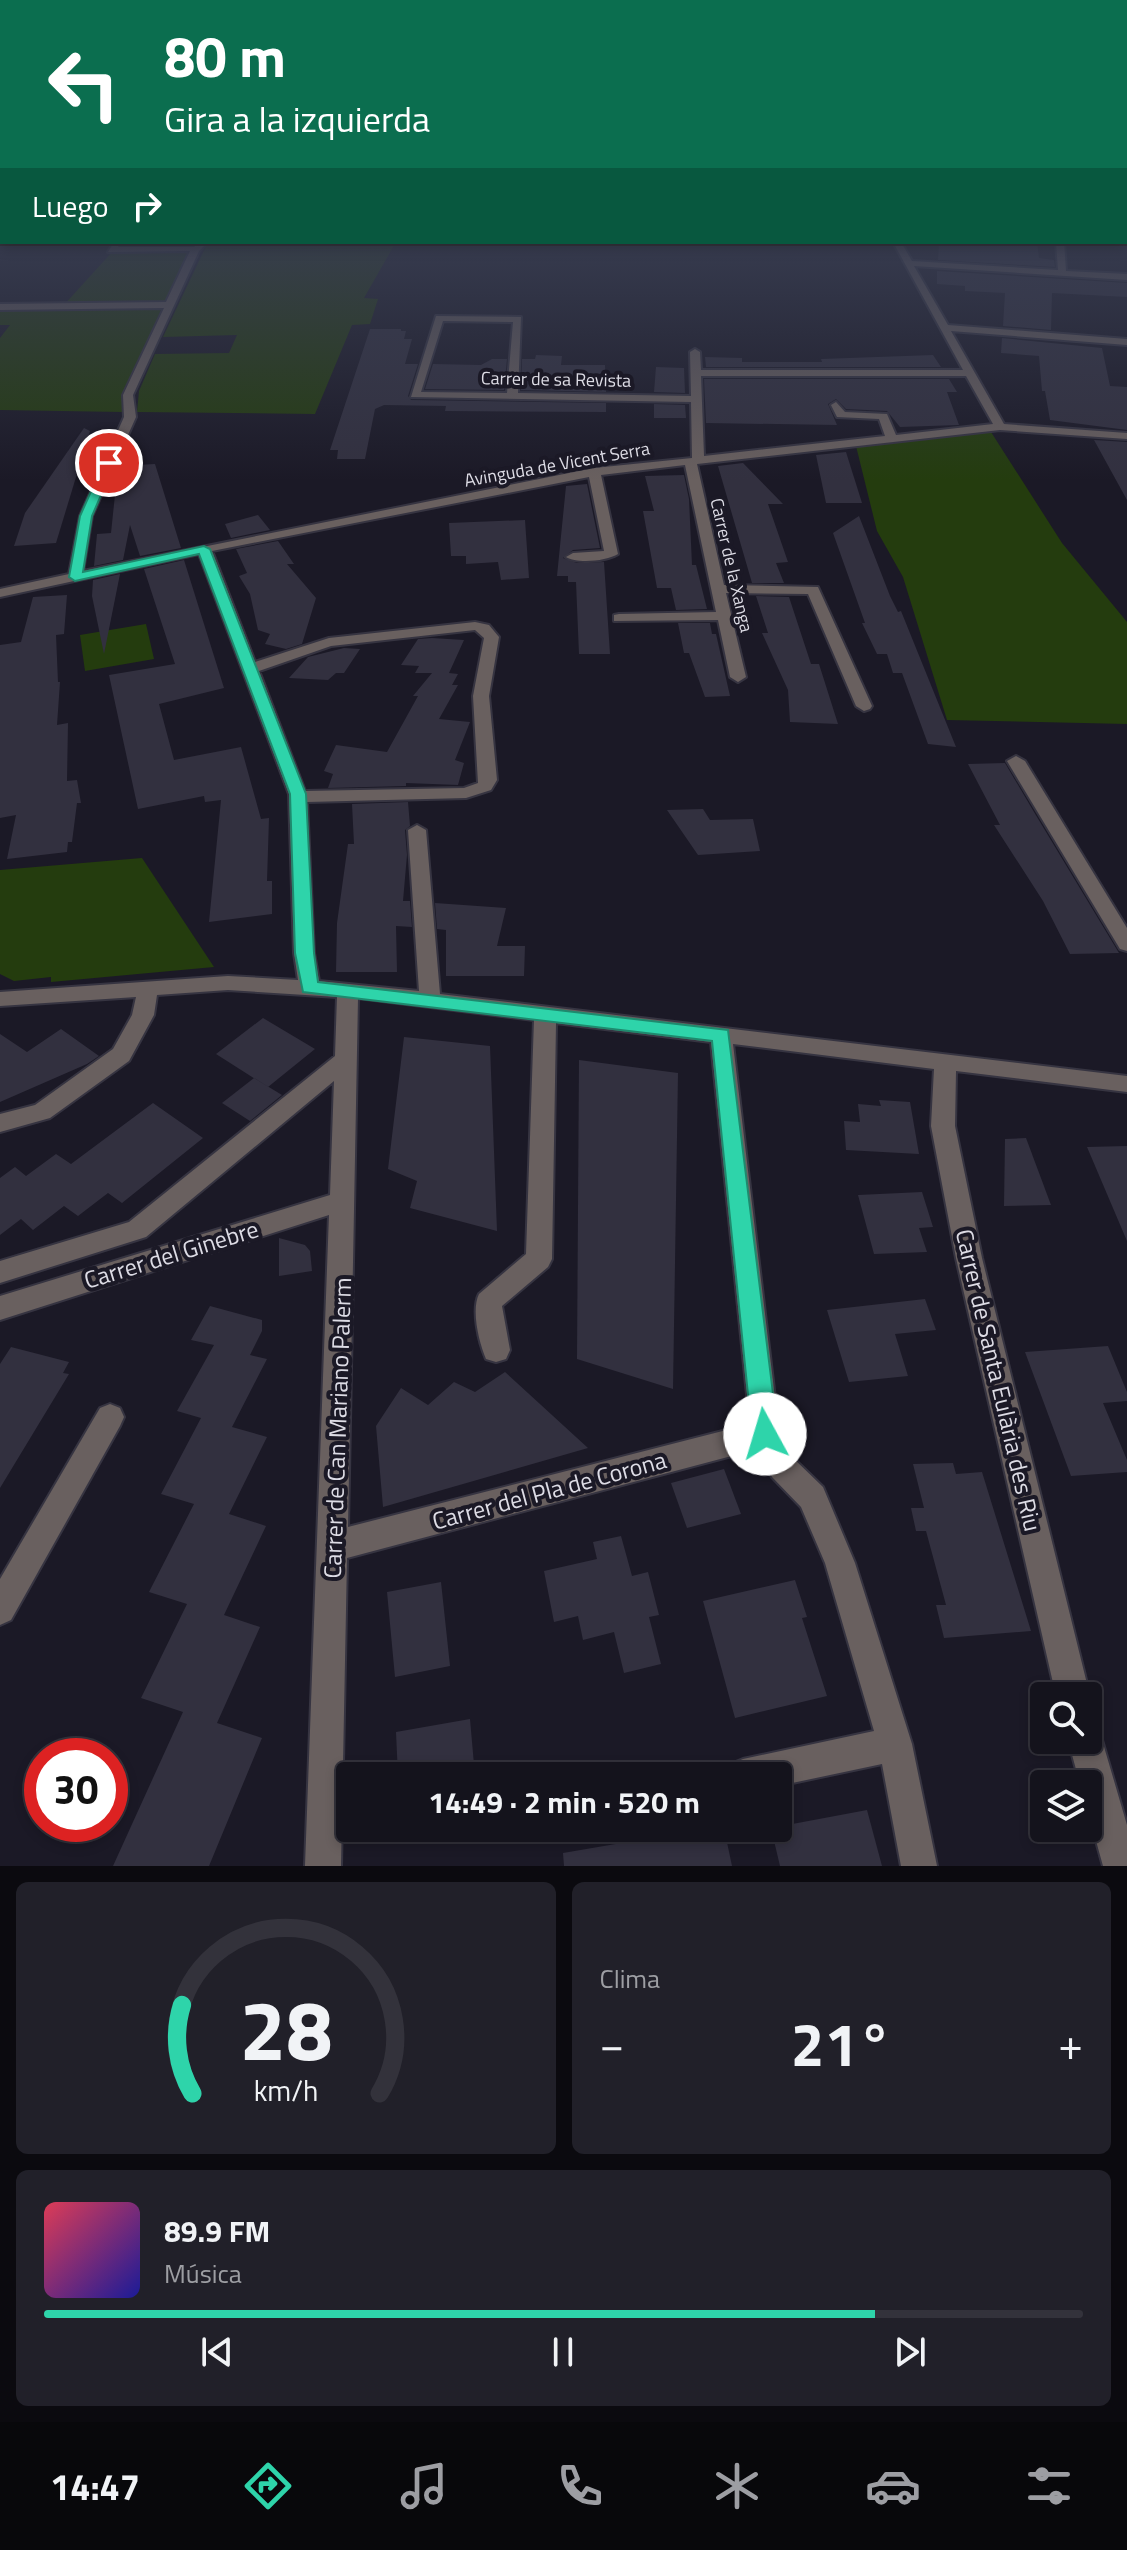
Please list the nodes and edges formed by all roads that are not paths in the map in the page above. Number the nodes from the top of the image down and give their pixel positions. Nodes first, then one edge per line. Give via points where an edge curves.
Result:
1 (168, 307) edge
2 (933, 307) edge
3 (945, 328) junction
4 (1127, 342) edge
5 (695, 352) dead end
6 (695, 373) junction
7 (970, 373) junction
8 (512, 397) junction
9 (696, 399) junction
10 (836, 405) dead end
11 (1000, 427) junction
12 (1127, 436) edge
13 (891, 437) junction
14 (694, 460) junction
15 (594, 472) junction
16 (204, 549) junction
17 (573, 557) dead end
18 (75, 577) junction
19 (717, 589) junction
20 (0, 593) edge
21 (725, 616) junction
22 (619, 618) dead end
23 (250, 669) junction
24 (738, 677) dead end
25 (864, 706) dead end
26 (1016, 761) dead end
27 (298, 794) junction
28 (417, 830) dead end
29 (1127, 944) edge
30 (310, 988) junction
31 (148, 989) junction
32 (348, 990) junction
33 (0, 999) edge
34 (430, 1000) junction
35 (545, 1014) junction
36 (721, 1035) junction
37 (347, 1058) junction
38 (945, 1062) junction
39 (1127, 1084) edge
40 (0, 1123) edge
41 (343, 1201) junction
42 (0, 1272) edge
43 (0, 1308) edge
44 (496, 1350) dead end
45 (110, 1417) dead end
46 (765, 1434) junction
47 (334, 1546) junction
48 (0, 1609) edge
49 (1070, 1682) edge
50 (895, 1744) junction
51 (1089, 1754) edge
52 (792, 1766) edge
53 (323, 1866) edge
54 (919, 1866) edge
55 (1121, 1866) edge

1 - 18 street via 128,395 130,417 86,516
2 - 3 street
3 - 4 street
3 - 7 street
5 - 6 street, Carrer de la Xanga
6 - 7 street
6 - 9 street, Carrer de la Xanga
7 - 11 street
8 - 8 street, Carrer de sa Revista via 415,395 439,318 518,319
8 - 9 street, Carrer de sa Revista
9 - 14 street, Carrer de la Xanga
10 - 13 street via 841,415 883,416
11 - 12 street, Avinguda de Vicent Serra
11 - 13 street, Avinguda de Vicent Serra
13 - 14 street, Avinguda de Vicent Serra
14 - 15 street, Avinguda de Vicent Serra
14 - 19 street, Carrer de la Xanga
15 - 16 street, Avinguda de Vicent Serra
15 - 17 street via 611,554
16 - 18 street, Avinguda de Vicent Serra
16 - 23 street
18 - 20 street, Avinguda de Vicent Serra
19 - 21 street, Carrer de la Xanga
19 - 25 street via 813,590
21 - 22 street
21 - 24 street, Carrer de la Xanga
23 - 27 street
23 - 27 street via 329,642 475,626 492,637 481,696 485,786 466,793
26 - 29 street
27 - 30 street
28 - 34 street
30 - 31 street via 228,983
30 - 32 street
31 - 33 street
31 - 40 street via 143,1015 121,1055 42,1112
32 - 34 street
32 - 37 street, Carrer de Can Mariano Palerm
34 - 35 street
35 - 36 street
35 - 44 street via 539,1259 488,1302
36 - 38 street
36 - 46 street
37 - 41 street, Carrer de Can Mariano Palerm
37 - 42 street via 137,1230
38 - 39 street
38 - 49 street, Carrer de Santa Eulària des Riu via 943,1126 966,1243
41 - 43 street, Carrer del Ginebre
41 - 47 street, Carrer de Can Mariano Palerm
45 - 48 street
46 - 47 street, Carrer del Pla de Corona
46 - 50 street via 782,1467 812,1497 840,1563
47 - 53 street, Carrer de Can Mariano Palerm
50 - 52 street
50 - 54 street
51 - 55 street

